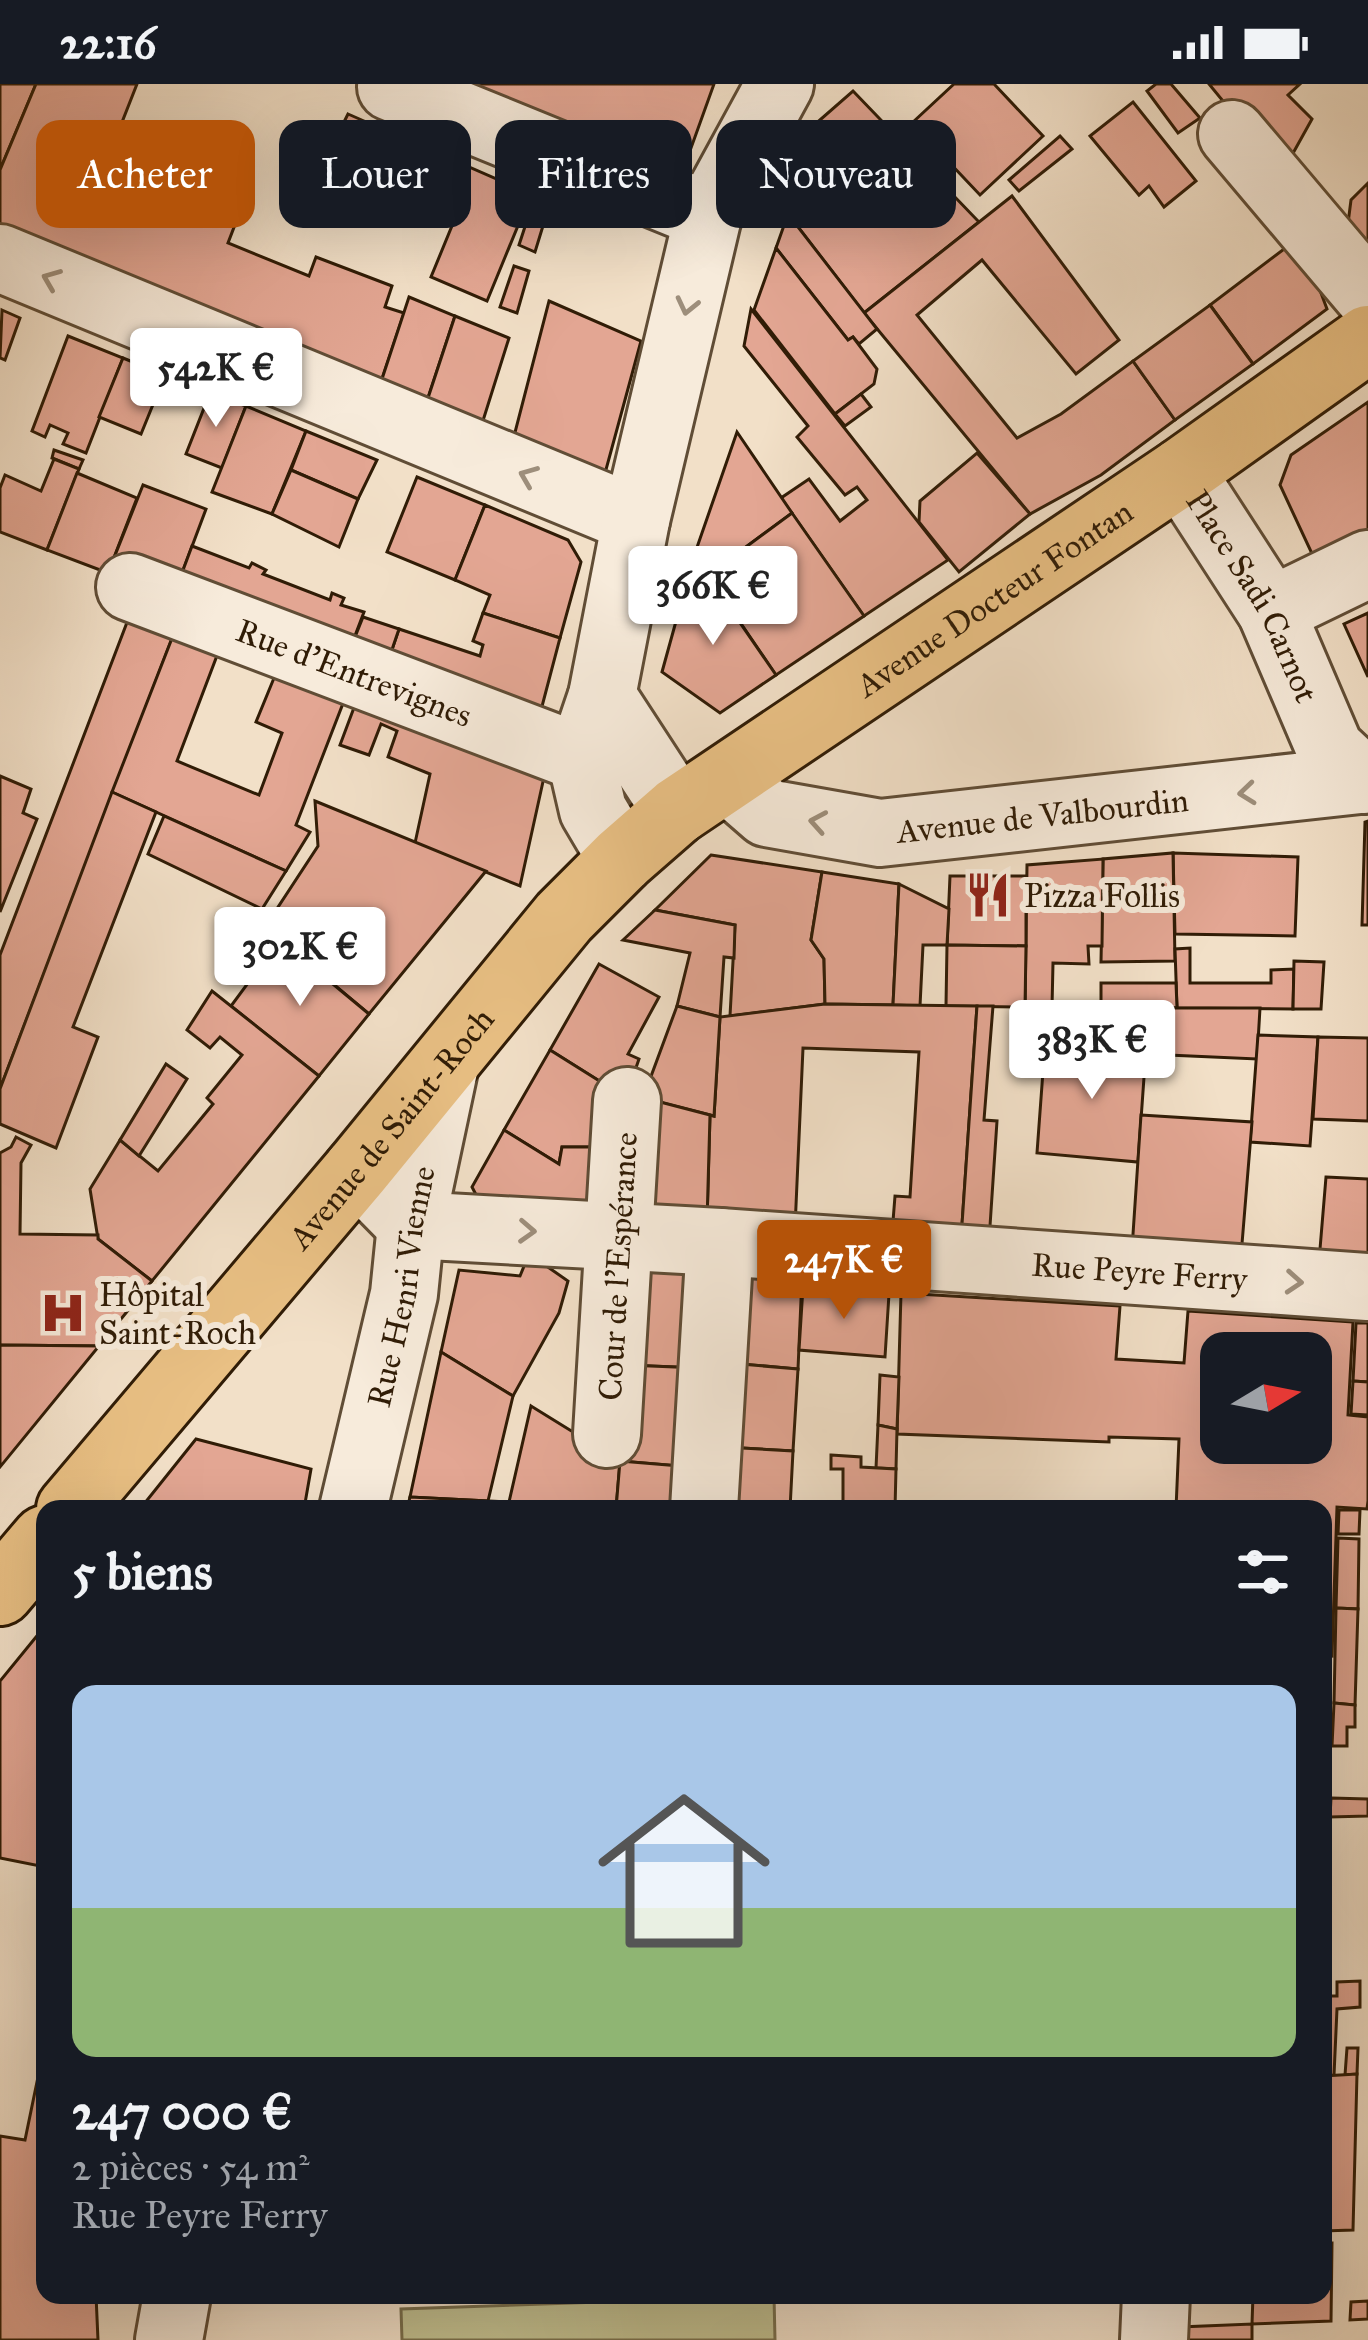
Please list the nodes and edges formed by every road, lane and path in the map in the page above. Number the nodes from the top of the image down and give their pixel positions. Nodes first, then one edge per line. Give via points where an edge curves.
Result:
1 (780, 84) edge
2 (391, 87) edge
3 (1232, 134) dead end
4 (708, 216) junction
5 (0, 258) edge
6 (1368, 295) edge
7 (1368, 339) edge
8 (1181, 472) junction
9 (636, 520) junction
10 (1368, 564) edge
11 (130, 586) dead end
12 (1271, 611) junction
13 (602, 696) junction
14 (581, 758) junction
15 (1366, 779) edge
16 (703, 795) junction
17 (622, 859) junction
18 (445, 1065) junction
19 (627, 1101) dead end
20 (357, 1170) junction
21 (410, 1225) junction
22 (620, 1236) junction
23 (720, 1242) junction
24 (1368, 1287) edge
25 (607, 1434) dead end
26 (78, 1500) edge
27 (355, 1500) edge
28 (705, 1500) edge
29 (36, 1550) edge
30 (0, 1592) edge
31 (176, 2304) edge
32 (1156, 2304) edge
33 (170, 2340) edge
34 (1154, 2340) edge

1 - 4 street
2 - 4 street
3 - 6 street
4 -> 9 street
9 -> 5 street
7 - 8 main road, Avenue Docteur Fontan
8 - 12 street, Place Sadi Carnot
8 - 16 main road, Avenue Docteur Fontan
9 - 13 street
10 - 12 street
11 - 14 street, Rue d'Entrevignes
12 - 15 street, Place Sadi Carnot via 1330,749
13 - 14 street
13 - 16 street, Avenue de Valbourdin
14 - 17 street via 593,810
15 -> 16 street, Avenue de Valbourdin via 880,833
16 - 17 main road, Avenue Docteur Fontan
17 - 18 main road, Avenue de Saint-Roch via 564,917
18 - 20 main road, Avenue de Saint-Roch
18 - 21 street, Rue Henri Vienne
19 - 22 street, Cour de l'Espérance
20 - 21 street
20 - 26 main road, Avenue de Saint-Roch
21 -> 22 street, Rue Peyre Ferry
21 - 27 street, Rue Henri Vienne via 404,1294
22 - 23 street, Rue Peyre Ferry
22 - 25 street, Cour de l'Espérance
23 -> 24 street, Rue Peyre Ferry
23 - 28 street
29 - 30 main road
31 - 33 street
32 - 34 street

